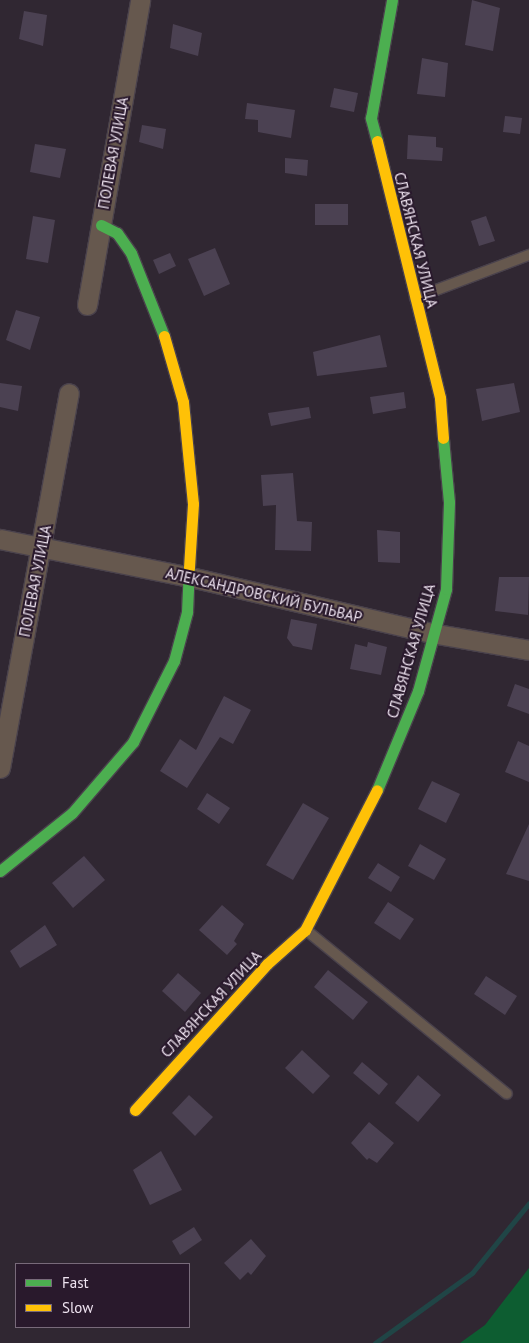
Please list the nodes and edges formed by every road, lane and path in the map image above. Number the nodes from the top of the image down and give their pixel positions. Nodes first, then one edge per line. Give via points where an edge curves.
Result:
1 (140, 0) edge
2 (392, 0) edge
3 (101, 225) junction
4 (529, 255) edge
5 (415, 298) junction
6 (87, 305) dead end
7 (69, 394) dead end
8 (0, 539) edge
9 (42, 546) junction
10 (186, 576) junction
11 (431, 633) junction
12 (529, 650) edge
13 (0, 768) edge
14 (0, 871) edge
15 (305, 930) junction
16 (507, 1094) dead end
17 (135, 1110) dead end

1 - 3 street, ПОЛЕВАЯ УЛИЦА
2 - 5 street, СЛАВЯНСКАЯ УЛИЦА via 371,118
3 - 6 street, ПОЛЕВАЯ УЛИЦА
3 - 10 street via 117,232 131,253 173,358 183,402 193,504
4 - 5 lane
5 - 11 street, СЛАВЯНСКАЯ УЛИЦА via 440,398 449,502 446,590
7 - 9 street, ПОЛЕВАЯ УЛИЦА
8 - 9 street, АЛЕКСАНДРОВСКИЙ БУЛЬВАР
9 - 10 street, АЛЕКСАНДРОВСКИЙ БУЛЬВАР
9 - 13 street, ПОЛЕВАЯ УЛИЦА
10 - 11 street, АЛЕКСАНДРОВСКИЙ БУЛЬВАР
10 - 14 street via 187,612 174,661 133,742 72,813
11 - 12 street, АЛЕКСАНДРОВСКИЙ БУЛЬВАР
11 - 15 street, СЛАВЯНСКАЯ УЛИЦА via 418,690 385,775 356,840
15 - 16 lane
15 - 17 street, СЛАВЯНСКАЯ УЛИЦА via 267,964

